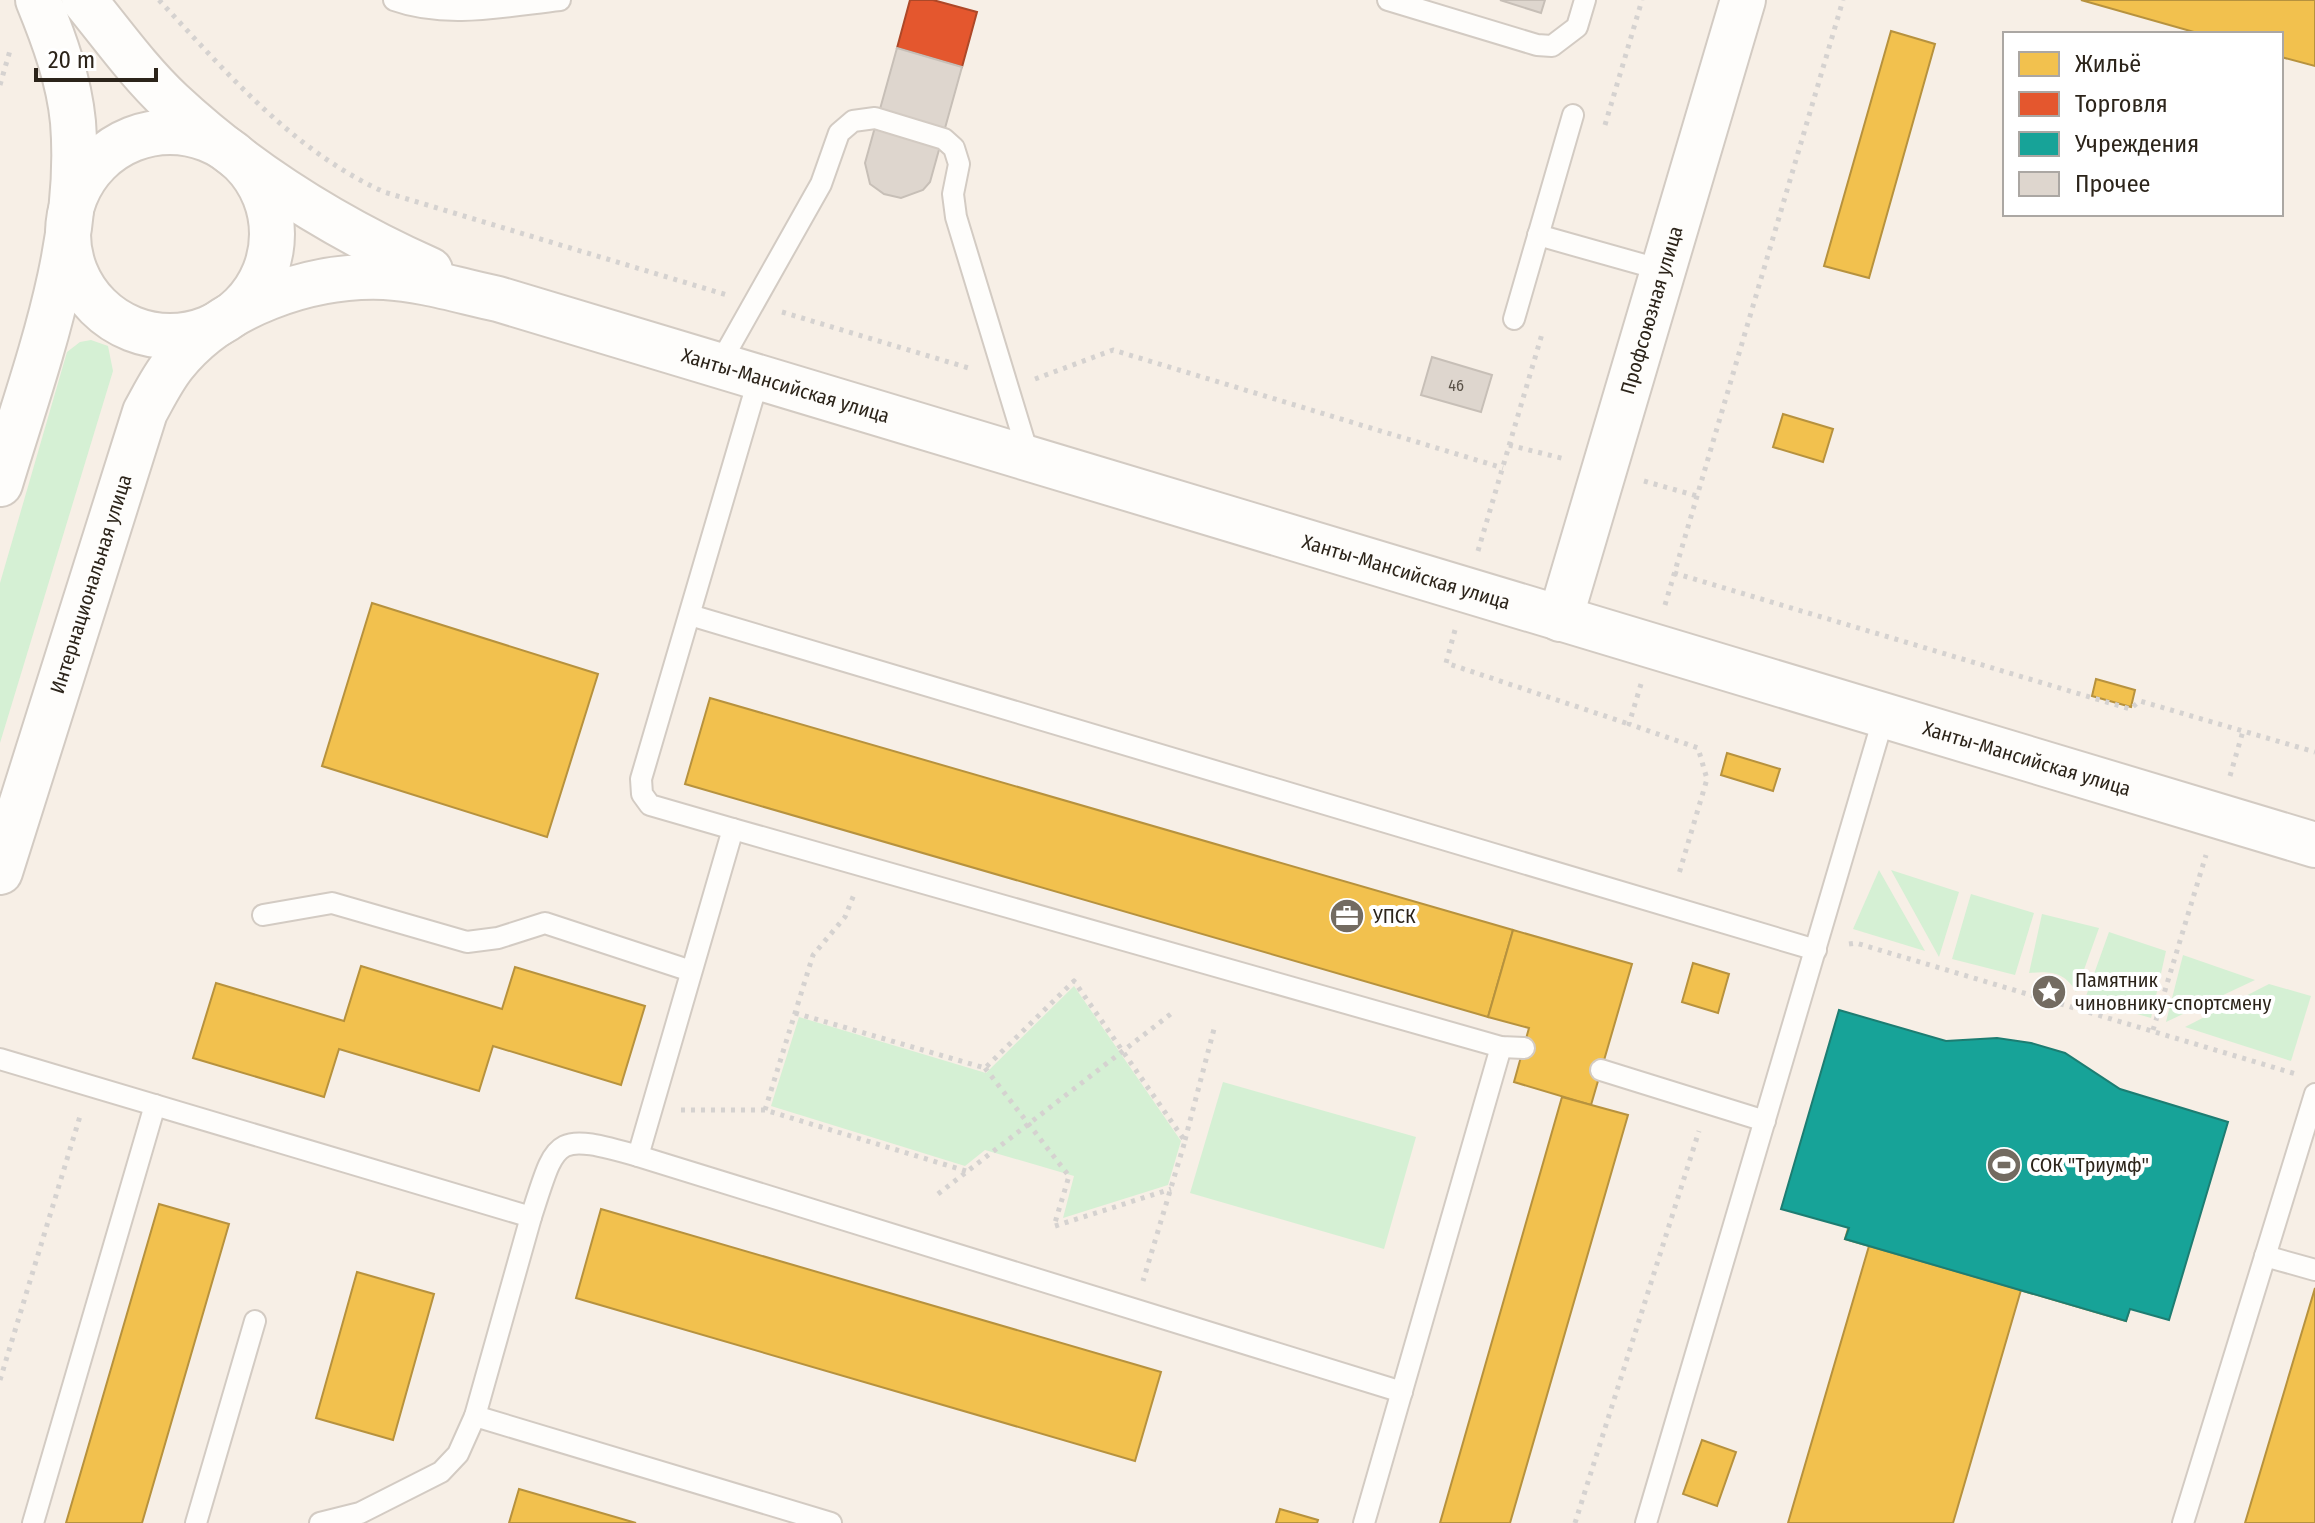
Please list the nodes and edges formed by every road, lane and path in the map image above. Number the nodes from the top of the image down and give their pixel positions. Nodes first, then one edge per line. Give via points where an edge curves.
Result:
1 (38, 0) edge
2 (84, 0) edge
3 (159, 0) edge
4 (394, 0) edge
5 (560, 0) edge
6 (1388, 0) edge
7 (1585, 0) edge
8 (1743, 0) edge
9 (1843, 0) edge
10 (1573, 115) dead end
11 (231, 152) junction
12 (69, 221) junction
13 (1538, 235) junction
14 (1662, 270) junction
15 (498, 299) junction
16 (756, 304) junction
17 (1514, 319) dead end
18 (223, 322) junction
19 (739, 371) junction
20 (1003, 378) junction
21 (1029, 457) junction
22 (1503, 468) dead end
23 (0, 484) edge
24 (1674, 573) junction
25 (690, 615) junction
26 (1560, 619) junction
27 (1653, 647) junction
28 (1884, 716) junction
29 (2243, 731) junction
30 (2315, 752) edge
31 (2218, 817) junction
32 (733, 829) junction
33 (2315, 845) edge
34 (0, 872) edge
35 (857, 887) dead end
36 (1669, 908) junction
37 (263, 915) dead end
38 (1816, 950) junction
39 (691, 971) junction
40 (795, 1013) junction
41 (1172, 1013) dead end
42 (1214, 1029) dead end
43 (2153, 1030) junction
44 (1501, 1047) junction
45 (1524, 1048) dead end
46 (1123, 1051) junction
47 (0, 1059) edge
48 (985, 1068) junction
49 (1601, 1070) dead end
50 (2300, 1076) dead end
51 (89, 1085) junction
52 (2315, 1094) edge
53 (1708, 1103) junction
54 (155, 1105) junction
55 (675, 1110) dead end
56 (765, 1110) junction
57 (1765, 1121) junction
58 (1027, 1124) junction
59 (1185, 1141) junction
60 (638, 1156) junction
61 (966, 1171) junction
62 (1171, 1189) junction
63 (938, 1194) dead end
64 (531, 1217) junction
65 (2265, 1256) junction
66 (2315, 1270) edge
67 (1140, 1292) dead end
68 (255, 1321) dead end
69 (0, 1380) edge
70 (1402, 1392) junction
71 (475, 1416) junction
72 (33, 1523) edge
73 (196, 1523) edge
74 (320, 1523) edge
75 (831, 1523) edge
76 (1364, 1523) edge
77 (1575, 1523) edge
78 (1646, 1523) edge
79 (2183, 1523) edge

1 - 12 main road via 67,82 73,121
2 - 11 main road via 169,100
3 - 16 path via 247,94 345,174 384,192
4 - 5 lane via 424,10
6 - 7 lane via 1552,46 1577,27
8 - 14 main road, Профсоюзная улица
9 - 24 path
10 - 13 lane
11 - 12 main road via 182,133 130,140 89,172
11 - 15 main road, Ханты-Мансийская улица via 361,238
11 - 18 main road via 262,190 272,239 258,286
12 - 18 main road via 70,254 78,277 90,298 115,320 144,333 169,336 193,334
12 - 23 main road via 42,344
13 - 14 lane
13 - 17 lane
14 - 26 main road, Профсоюзная улица
15 - 18 main road, Ханты-Мансийская улица via 414,280 352,277 294,289
15 - 19 main road, Ханты-Мансийская улица
16 - 19 lane
16 - 20 path
16 - 20 lane via 821,184 839,133 853,121 875,118 944,139 954,148 959,164 953,194 956,217
18 - 34 main road, Интернациональная улица via 175,363 145,412
19 - 21 main road, Ханты-Мансийская улица
19 - 25 lane
20 - 21 lane
20 - 22 path via 1023,384 1113,350
21 - 26 main road, Ханты-Мансийская улица
24 - 27 path
24 - 29 path via 2130,709 2140,701
25 - 32 lane via 641,779 642,794 650,805
25 - 36 lane
26 - 27 main road, Ханты-Мансийская улица
27 - 28 main road, Ханты-Мансийская улица
27 - 36 path via 1629,724 1698,748 1707,779
28 - 31 main road, Ханты-Мансийская улица
28 - 38 lane
29 - 30 path
29 - 31 path
31 - 33 main road, Ханты-Мансийская улица
31 - 43 path
32 - 39 lane
32 - 44 lane
35 - 40 path via 845,917 813,955
36 - 38 lane
37 - 39 lane via 332,903 467,942 545,923
38 - 43 path via 1856,943
38 - 57 lane
39 - 60 lane
40 - 48 path
40 - 56 path
41 - 46 path
42 - 59 path
43 - 50 path
44 - 45 lane
44 - 70 lane
46 - 48 path via 1074,981
46 - 58 path
46 - 59 path
47 - 51 lane
48 - 58 path
49 - 53 lane
51 - 54 lane
51 - 69 path
52 - 65 lane
53 - 57 lane
53 - 77 path
54 - 64 lane
54 - 72 lane
55 - 56 path
56 - 61 path
57 - 78 lane
58 - 61 path
58 - 62 path via 1069,1176 1054,1226
59 - 62 path
60 - 64 lane via 585,1141 570,1142 554,1152
60 - 70 lane
61 - 63 path
62 - 67 path
64 - 71 lane
65 - 66 lane
65 - 79 lane
68 - 73 lane
70 - 76 lane
71 - 74 lane via 458,1454 441,1472 360,1513
71 - 75 lane

